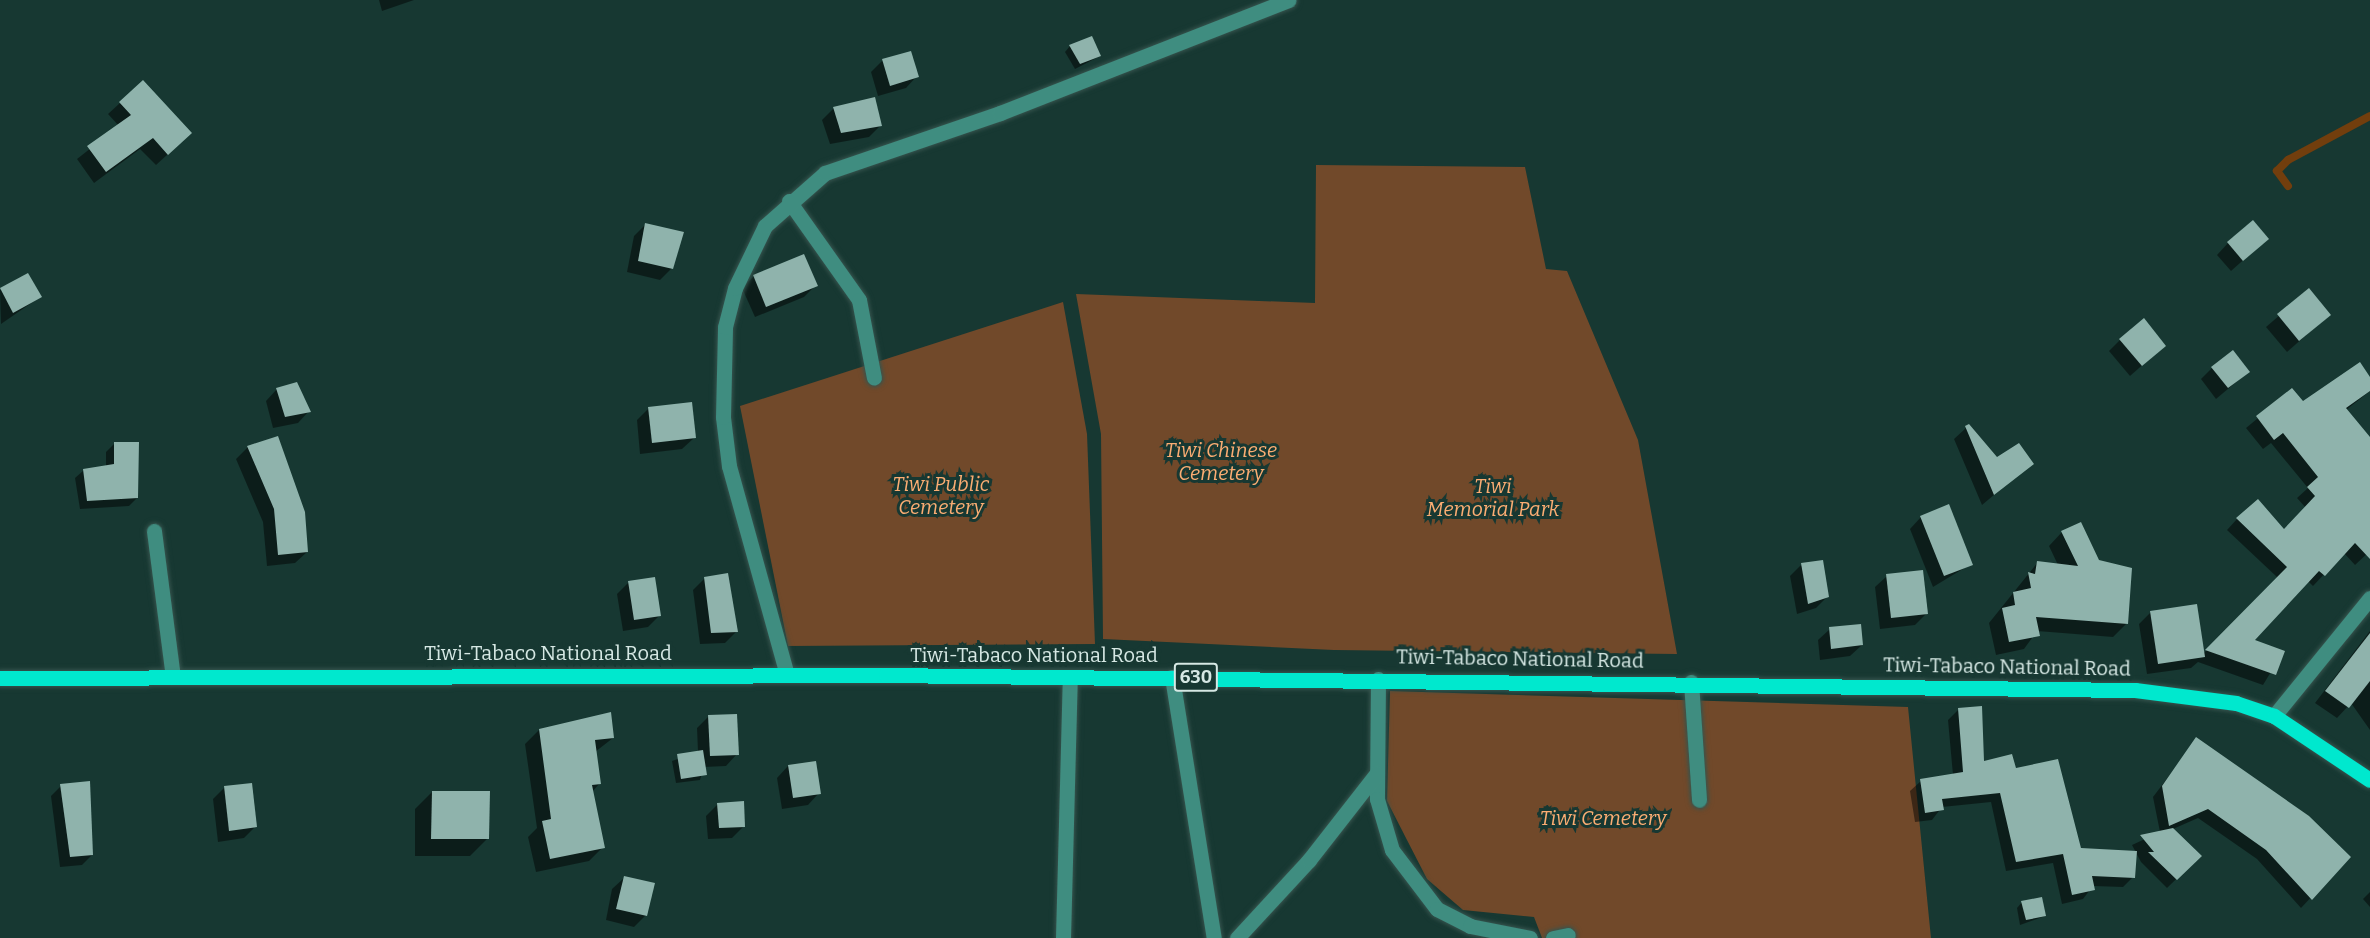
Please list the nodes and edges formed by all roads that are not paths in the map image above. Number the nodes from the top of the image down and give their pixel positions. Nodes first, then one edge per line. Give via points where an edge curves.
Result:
1 (1289, 0) edge
2 (789, 201) junction
3 (874, 378) dead end
4 (154, 531) dead end
5 (2370, 598) edge
6 (787, 675) junction
7 (173, 677) junction
8 (1070, 677) junction
9 (1172, 677) junction
10 (0, 678) edge
11 (1378, 679) junction
12 (1691, 682) junction
13 (2274, 717) junction
14 (1377, 773) junction
15 (2370, 780) edge
16 (1699, 800) dead end
17 (1063, 938) edge
18 (1214, 938) edge
19 (1237, 938) edge
20 (1530, 938) edge

1 - 2 street via 1000,113 825,173
2 - 3 street via 859,300
2 - 6 street via 765,226 735,288 721,371 729,466
4 - 7 street
5 - 13 street
6 - 7 main road, Tiwi-Tabaco National Road / 630
6 - 8 main road, Tiwi-Tabaco National Road / 630
7 - 10 main road, Tiwi-Tabaco National Road / 630
8 - 9 main road, Tiwi-Tabaco National Road / 630
8 - 17 street
9 - 11 main road, Tiwi-Tabaco National Road / 630
9 - 18 street
11 - 12 main road, Tiwi-Tabaco National Road / 630
11 - 14 street
12 - 13 main road, Tiwi-Tabaco National Road / 630 via 2135,690 2236,703
12 - 16 street
13 - 15 main road, Tiwi-Tabaco National Road / 630
14 - 19 street via 1309,860
14 - 20 street via 1382,825 1392,850 1437,909 1470,926

